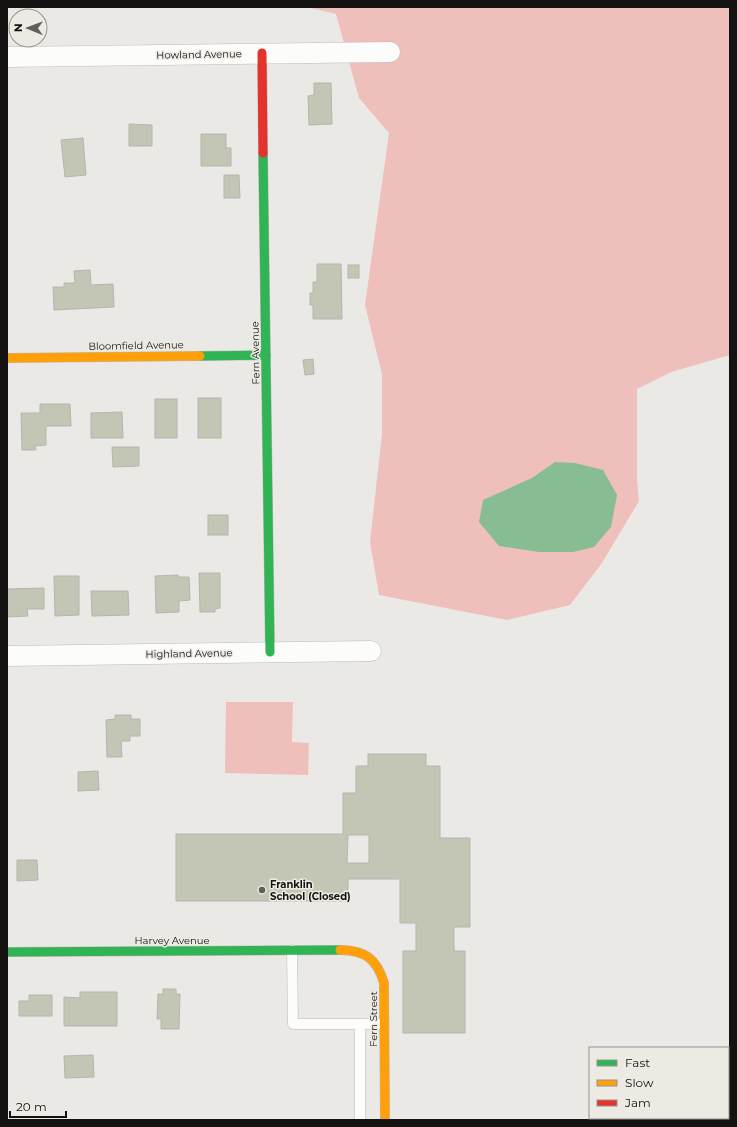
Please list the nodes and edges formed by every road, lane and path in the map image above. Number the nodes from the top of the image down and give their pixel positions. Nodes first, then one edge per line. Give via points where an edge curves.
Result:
1 (390, 52) dead end
2 (262, 53) junction
3 (7, 56) edge
4 (266, 355) junction
5 (7, 358) edge
6 (371, 651) dead end
7 (270, 652) junction
8 (7, 656) edge
9 (292, 950) junction
10 (336, 950) joint
11 (7, 952) edge
12 (360, 1024) junction
13 (384, 1024) junction
14 (360, 1120) edge
15 (385, 1120) edge

1 - 2 street, Howland Avenue
2 - 3 street, Howland Avenue
2 - 4 street, Fern Avenue
4 - 5 street, Bloomfield Avenue
4 - 7 street, Fern Avenue
6 - 7 street, Highland Avenue
7 - 8 street, Highland Avenue
9 - 10 street, Harvey Avenue
9 - 11 street, Harvey Avenue
9 - 12 lane via 293,1024
10 - 13 street, Fern Street via 362,953 378,966 384,983
12 - 13 lane
12 - 14 lane
13 - 15 street, Fern Street

